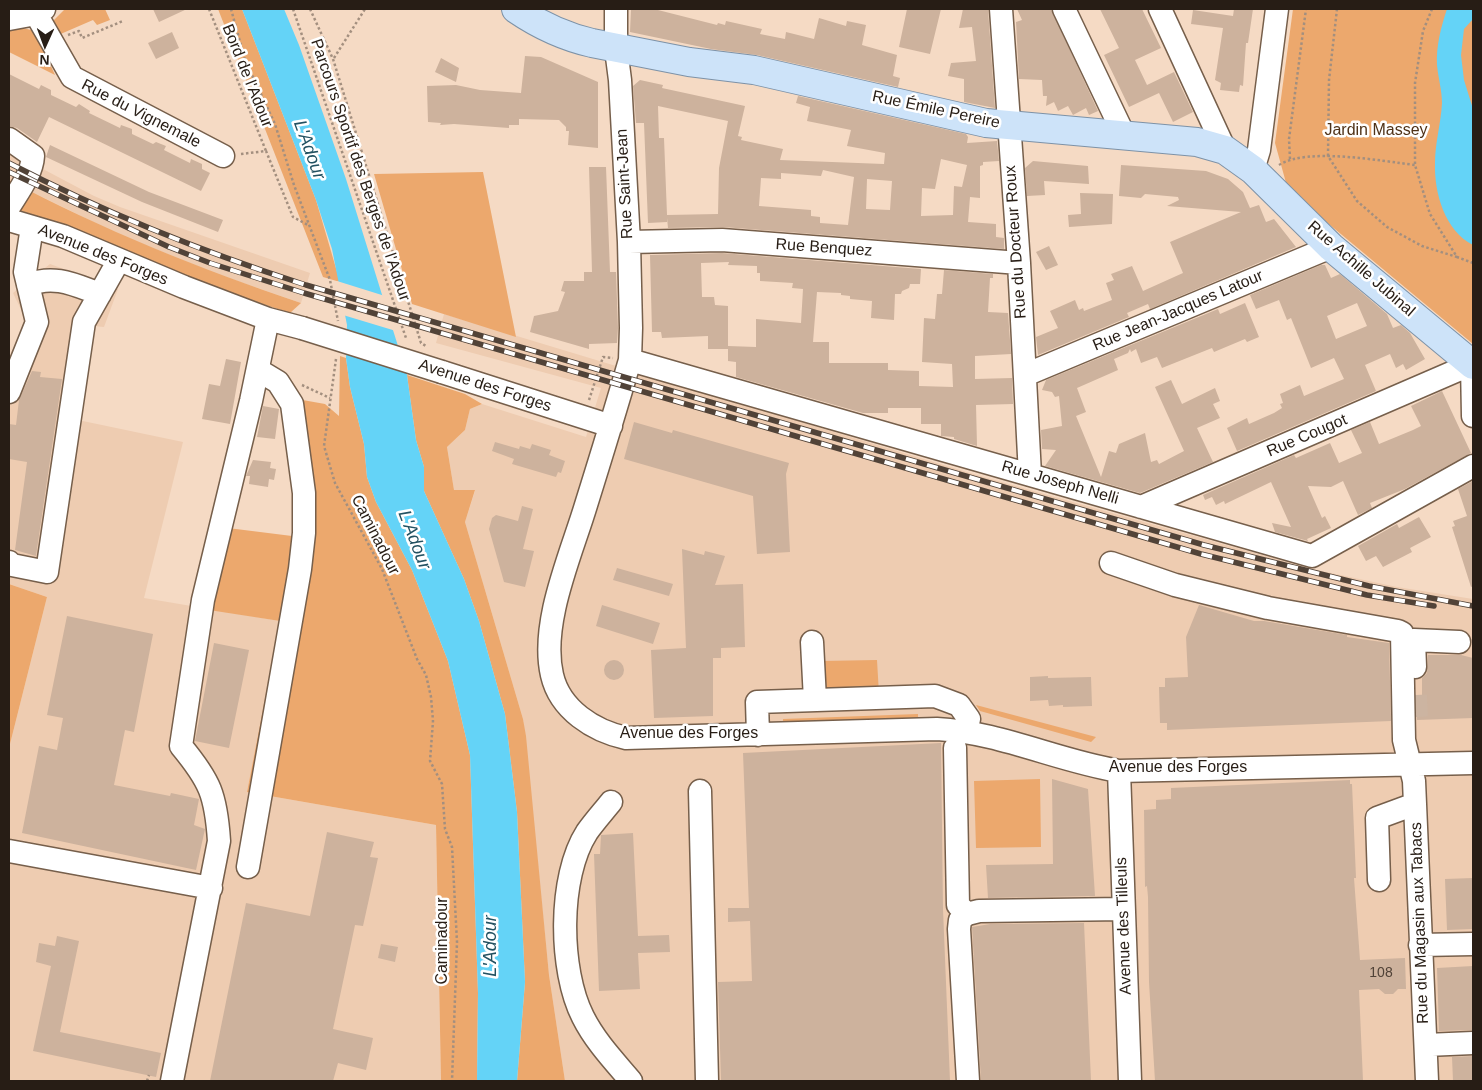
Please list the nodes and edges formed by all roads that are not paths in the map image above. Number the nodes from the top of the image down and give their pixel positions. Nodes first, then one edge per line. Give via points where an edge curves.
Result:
1 (516, 9) edge
2 (616, 9) edge
3 (1001, 9) edge
4 (1064, 9) edge
5 (1160, 9) edge
6 (1277, 9) edge
7 (40, 11) edge
8 (9, 18) edge
9 (616, 49) junction
10 (1008, 125) junction
11 (1124, 135) junction
12 (9, 139) edge
13 (1225, 150) junction
14 (222, 156) road end
15 (1258, 174) junction
16 (9, 208) edge
17 (9, 220) edge
18 (32, 227) junction
19 (628, 242) junction
20 (1331, 247) junction
21 (119, 260) junction
22 (1019, 263) junction
23 (28, 285) junction
24 (100, 294) junction
25 (268, 319) junction
26 (630, 360) junction
27 (1473, 365) edge
28 (258, 370) junction
29 (1025, 375) junction
30 (9, 392) edge
31 (1473, 416) edge
32 (611, 426) junction
33 (1473, 466) edge
34 (1030, 475) junction
35 (1141, 507) junction
36 (9, 562) edge
37 (1111, 564) dead end
38 (812, 642) dead end
39 (1459, 642) dead end
40 (1416, 695) tunnel mouth
41 (816, 700) junction
42 (1417, 720) tunnel mouth
43 (758, 734) junction
44 (961, 739) junction
45 (1473, 764) edge
46 (1416, 765) junction
47 (1119, 772) junction
48 (700, 791) dead end
49 (611, 802) dead end
50 (1415, 804) junction
51 (9, 851) edge
52 (248, 867) dead end
53 (1379, 880) dead end
54 (211, 888) junction
55 (1124, 909) junction
56 (967, 914) junction
57 (1473, 944) edge
58 (1420, 945) junction
59 (1473, 1043) edge
60 (1426, 1044) junction
61 (172, 1081) edge
62 (631, 1081) edge
63 (707, 1081) edge
64 (968, 1081) edge
65 (1130, 1081) edge
66 (1427, 1081) edge

1 - 9 main road, Rue Émile Pereire via 577,40
2 - 9 street, Rue Saint-Jean
3 - 10 street, Rue du Docteur Roux
4 - 11 street
5 - 13 street
6 - 15 street
7 - 8 street, Rue du Vignemale
7 - 14 street, Rue du Vignemale via 72,77
9 - 10 main road, Rue Émile Pereire via 754,70 986,123
9 - 19 street, Rue Saint-Jean
10 - 11 main road, Rue Émile Pereire
10 - 22 street, Rue du Docteur Roux
11 - 13 main road, Rue Émile Pereire via 1197,142
12 - 16 street via 33,156 21,188
13 - 15 main road, Rue Émile Pereire
15 - 20 main road, Rue Achille Jubinal
17 - 18 street, Avenue des Forges
18 - 21 street, Avenue des Forges via 63,236
18 - 23 street via 25,272
19 - 22 street, Rue Benquez via 722,240
19 - 26 street, Rue Saint-Jean
20 - 27 main road, Rue Achille Jubinal
20 - 29 street, Rue Jean-Jacques Latour
21 - 24 street
21 - 25 street, Avenue des Forges
22 - 29 street, Rue du Docteur Roux
23 - 24 street via 58,279
23 - 30 street via 37,322
24 - 36 street via 83,330 47,572
25 - 28 street
25 - 32 street, Avenue des Forges, bridge
26 - 32 street, Rue Saint-Jean
26 - 34 street, Rue Joseph Nelli
27 - 31 street
27 - 35 street, Rue Cougot
28 - 52 street via 278,382 292,404 304,493 304,534
28 - 54 street via 203,600 181,746 204,774 217,809 219,841
29 - 34 street, Rue du Docteur Roux
32 - 43 street, Avenue des Forges via 551,622 549,660 552,677 571,709 588,724 607,733 626,738
33 - 35 street, Rue Joseph Nelli via 1312,556
34 - 35 street, Rue Joseph Nelli
37 - 46 street via 1175,585 1268,608 1398,630 1402,633 1404,649 1404,740
38 - 41 street
39 - 40 street via 1414,640
41 - 43 street via 757,702
41 - 44 street via 934,696 959,704 969,719
42 - 46 street
43 - 44 street, Avenue des Forges via 937,729
44 - 47 street, Avenue des Forges
44 - 56 street via 958,905
45 - 46 street, Avenue des Forges
46 - 47 street, Avenue des Forges
46 - 50 street, Rue du Magasin aux Tabacs
47 - 55 street, Avenue des Tilleuls
48 - 63 street
49 - 62 street via 587,833 575,860 568,892 566,929 569,973 583,1016 602,1046
50 - 53 street via 1377,818
50 - 58 street, Rue du Magasin aux Tabacs
51 - 54 street
54 - 61 street
55 - 56 street via 979,911
55 - 65 street, Avenue des Tilleuls
56 - 64 street via 960,920 959,929
57 - 58 street
58 - 60 street, Rue du Magasin aux Tabacs
59 - 60 street
60 - 66 street, Rue du Magasin aux Tabacs

